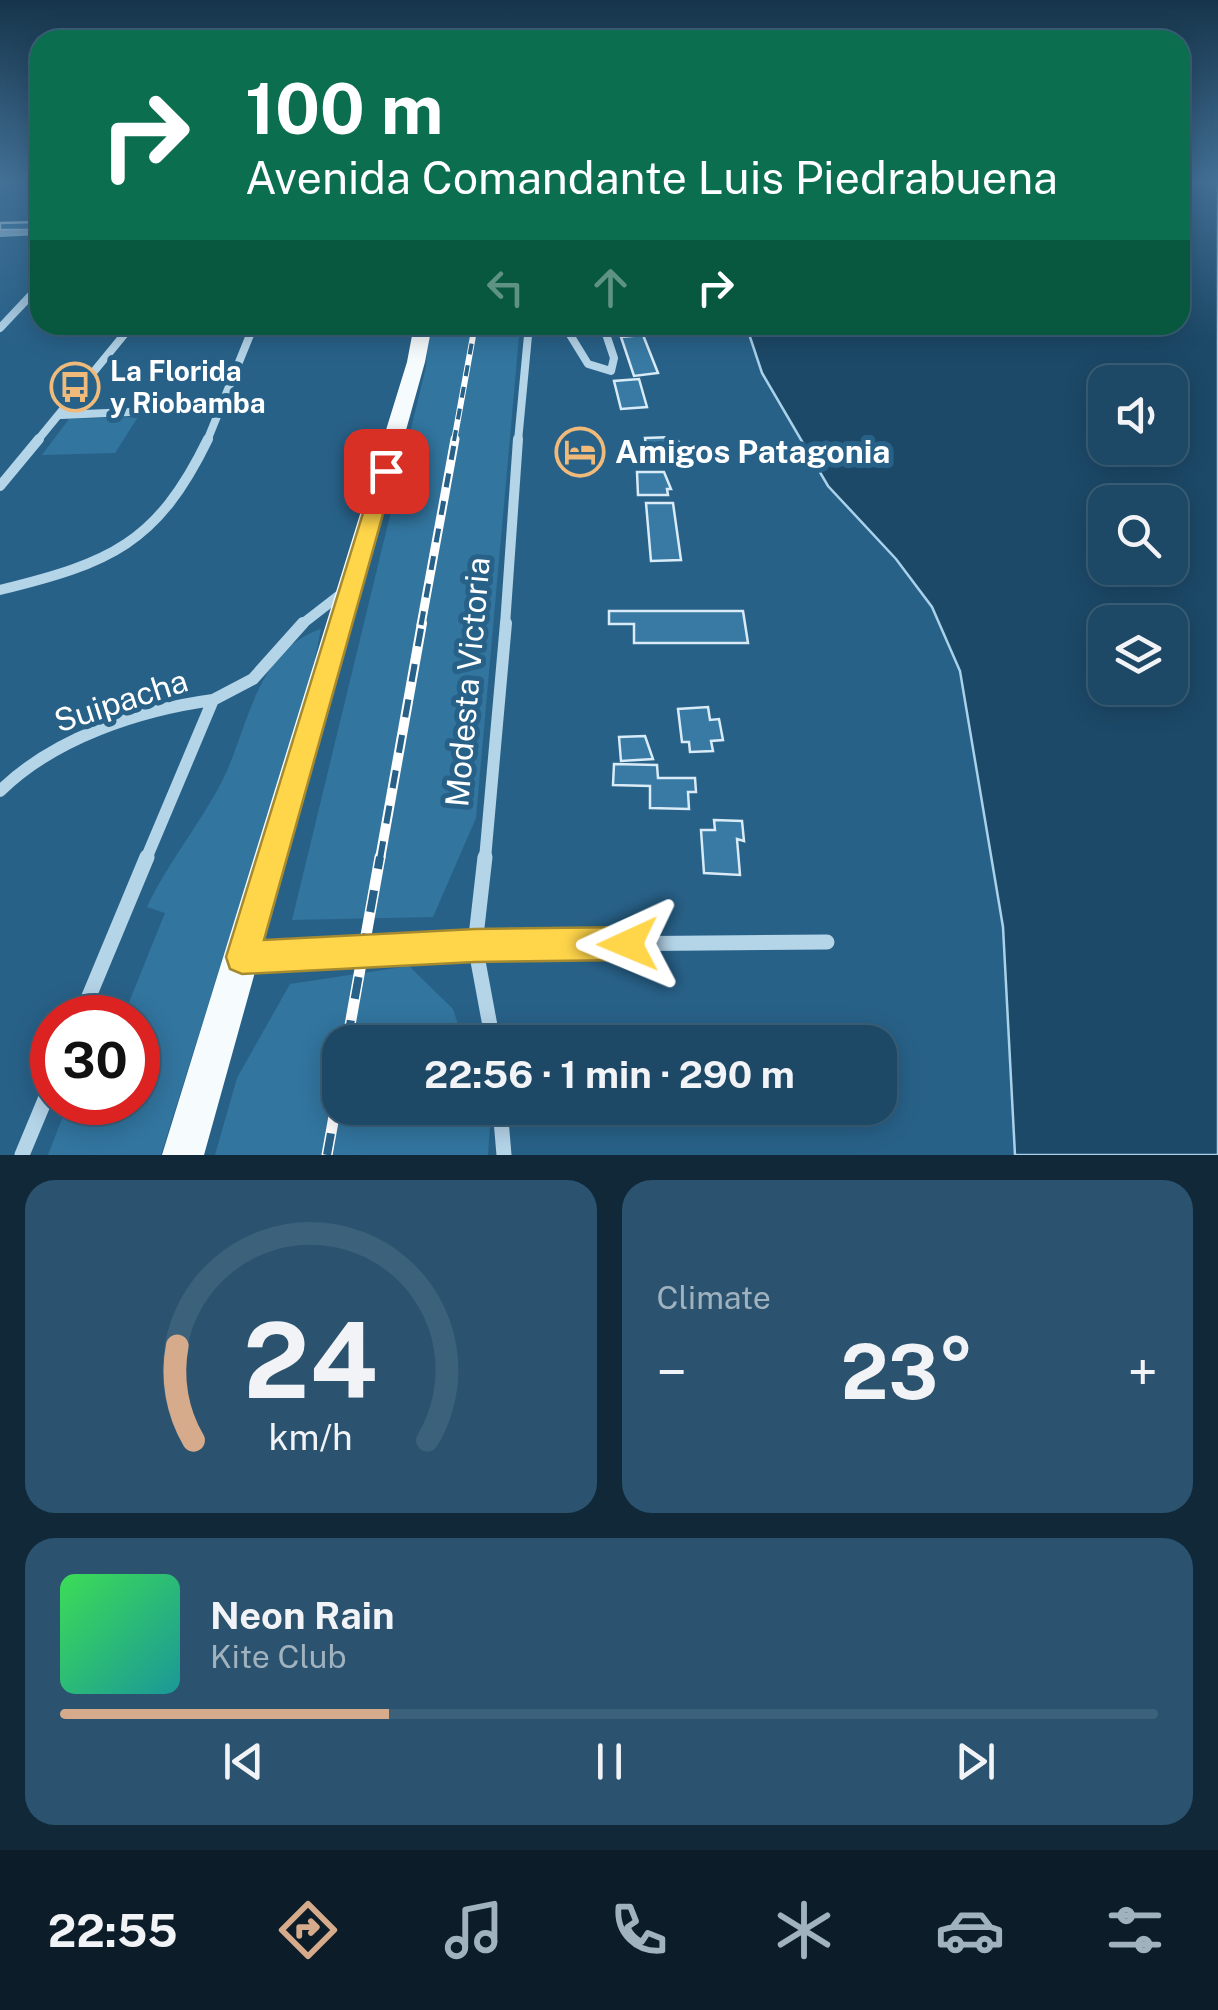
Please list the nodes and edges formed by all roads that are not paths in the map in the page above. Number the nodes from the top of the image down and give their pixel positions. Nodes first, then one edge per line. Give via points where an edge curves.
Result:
1 (30, 296) edge
2 (0, 328) edge
3 (124, 335) edge
4 (250, 335) edge
5 (421, 335) edge
6 (528, 335) edge
7 (571, 335) edge
8 (606, 335) edge
9 (221, 408) junction
10 (61, 415) junction
11 (0, 486) edge
12 (353, 585) junction
13 (0, 590) edge
14 (214, 700) junction
15 (0, 791) edge
16 (827, 942) dead end
17 (475, 946) junction
18 (242, 957) junction
19 (90, 995) edge
20 (490, 1025) edge
21 (34, 1125) edge
22 (501, 1125) edge
23 (22, 1155) edge
24 (183, 1155) edge
25 (504, 1155) edge

1 - 2 street
3 - 10 street
4 - 9 street
5 - 12 main road
6 - 17 street, Modesta Victoria
7 - 8 street via 602,373 612,371 614,358
9 - 10 street
9 - 13 street via 184,484 152,528 88,562
10 - 11 street
12 - 14 street, Suipacha via 305,621 249,684
12 - 18 main road
14 - 15 street, Suipacha via 152,714 36,758
14 - 19 street
16 - 17 street
17 - 18 street
17 - 20 street, Modesta Victoria
18 - 24 main road
21 - 23 street
22 - 25 street

